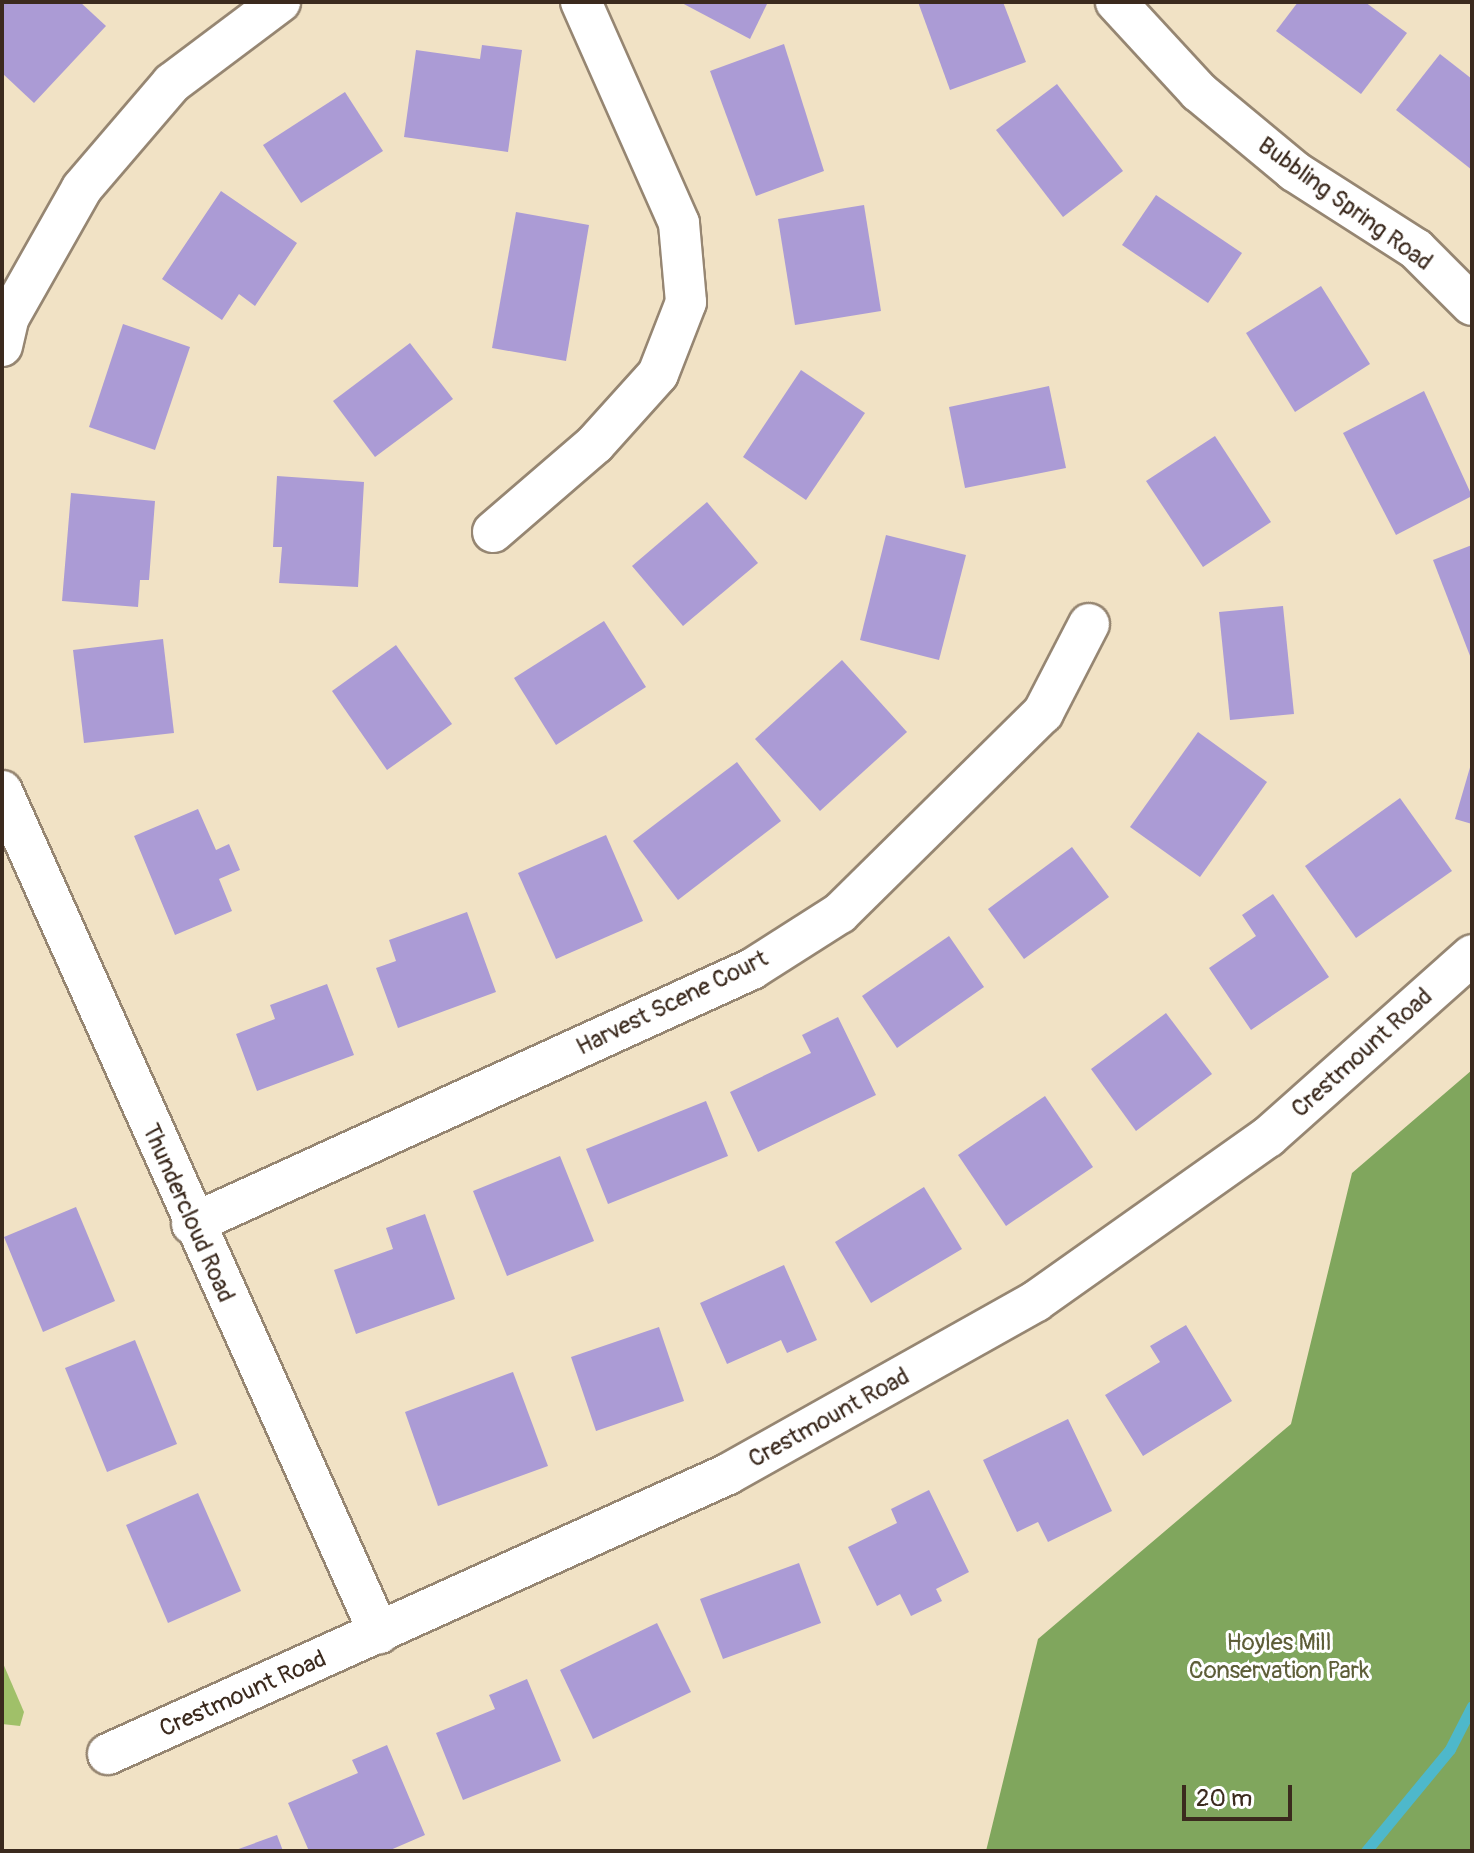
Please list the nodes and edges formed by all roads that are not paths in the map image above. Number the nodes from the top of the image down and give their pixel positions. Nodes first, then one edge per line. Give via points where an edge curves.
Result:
1 (280, 2) edge
2 (581, 2) edge
3 (1116, 2) edge
4 (1472, 305) edge
5 (2, 346) edge
6 (493, 532) dead end
7 (1089, 624) dead end
8 (2, 791) edge
9 (1472, 955) edge
10 (192, 1224) junction
11 (379, 1633) junction
12 (108, 1754) dead end

1 - 5 street via 172,83 82,188 8,319
2 - 6 street via 679,223 686,302 658,374 595,444
3 - 4 street, Bubbling Spring Road via 1199,92 1294,171 1416,249
7 - 10 street, Harvest Scene Court via 1043,713 840,913 752,969
8 - 10 street, Thundercloud Road
9 - 11 street, Crestmount Road via 1268,1137 1036,1301 728,1474
10 - 11 street, Thundercloud Road
11 - 12 street, Crestmount Road

